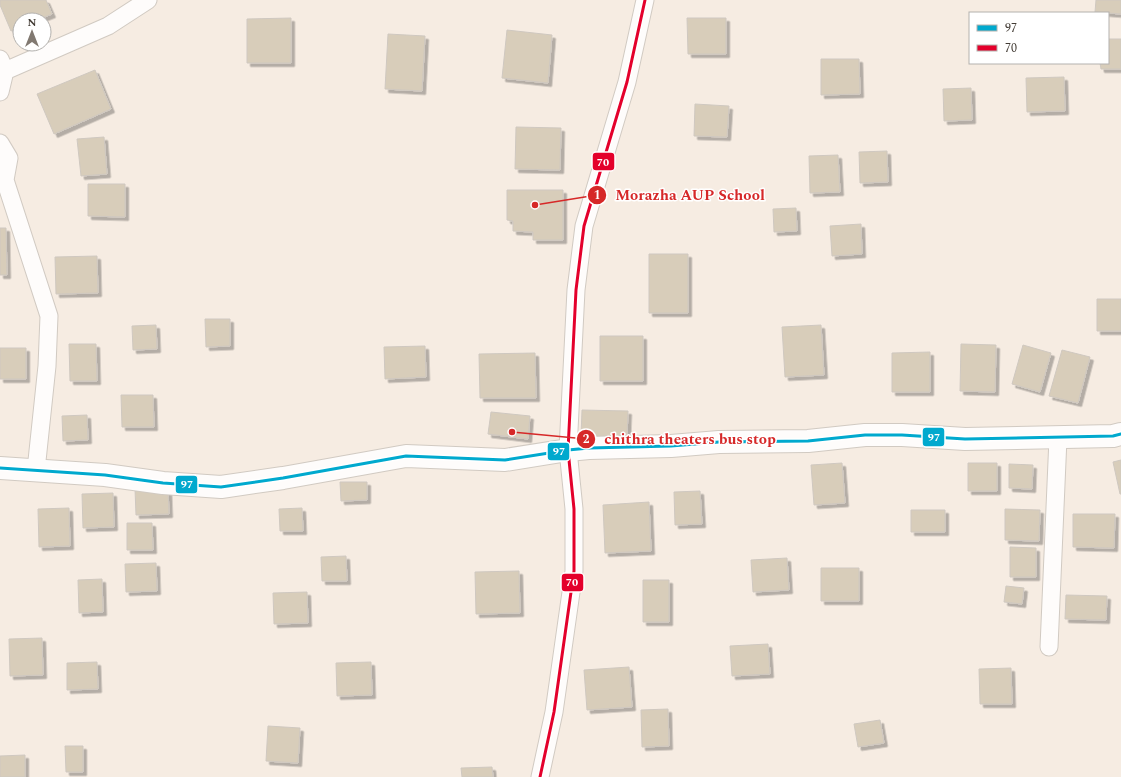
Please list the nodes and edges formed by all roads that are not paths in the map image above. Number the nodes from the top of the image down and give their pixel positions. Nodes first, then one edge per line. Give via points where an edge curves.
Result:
1 (148, 0) edge
2 (645, 0) edge
3 (3, 65) edge
4 (0, 92) edge
5 (0, 143) edge
6 (1121, 434) edge
7 (1058, 438) junction
8 (568, 450) junction
9 (0, 468) edge
10 (36, 470) junction
11 (1049, 647) dead end
12 (540, 777) edge

1 - 3 street via 108,26
2 - 8 street via 627,82 584,226 576,290
3 - 4 street
5 - 10 street via 9,158 5,180 49,316 47,366
6 - 7 main road
7 - 8 main road via 965,439 865,435 808,441 719,442
7 - 11 street
8 - 10 main road via 505,460 406,456 283,478 221,486 163,484 105,475
8 - 12 street via 574,509 574,571 554,712
9 - 10 main road

